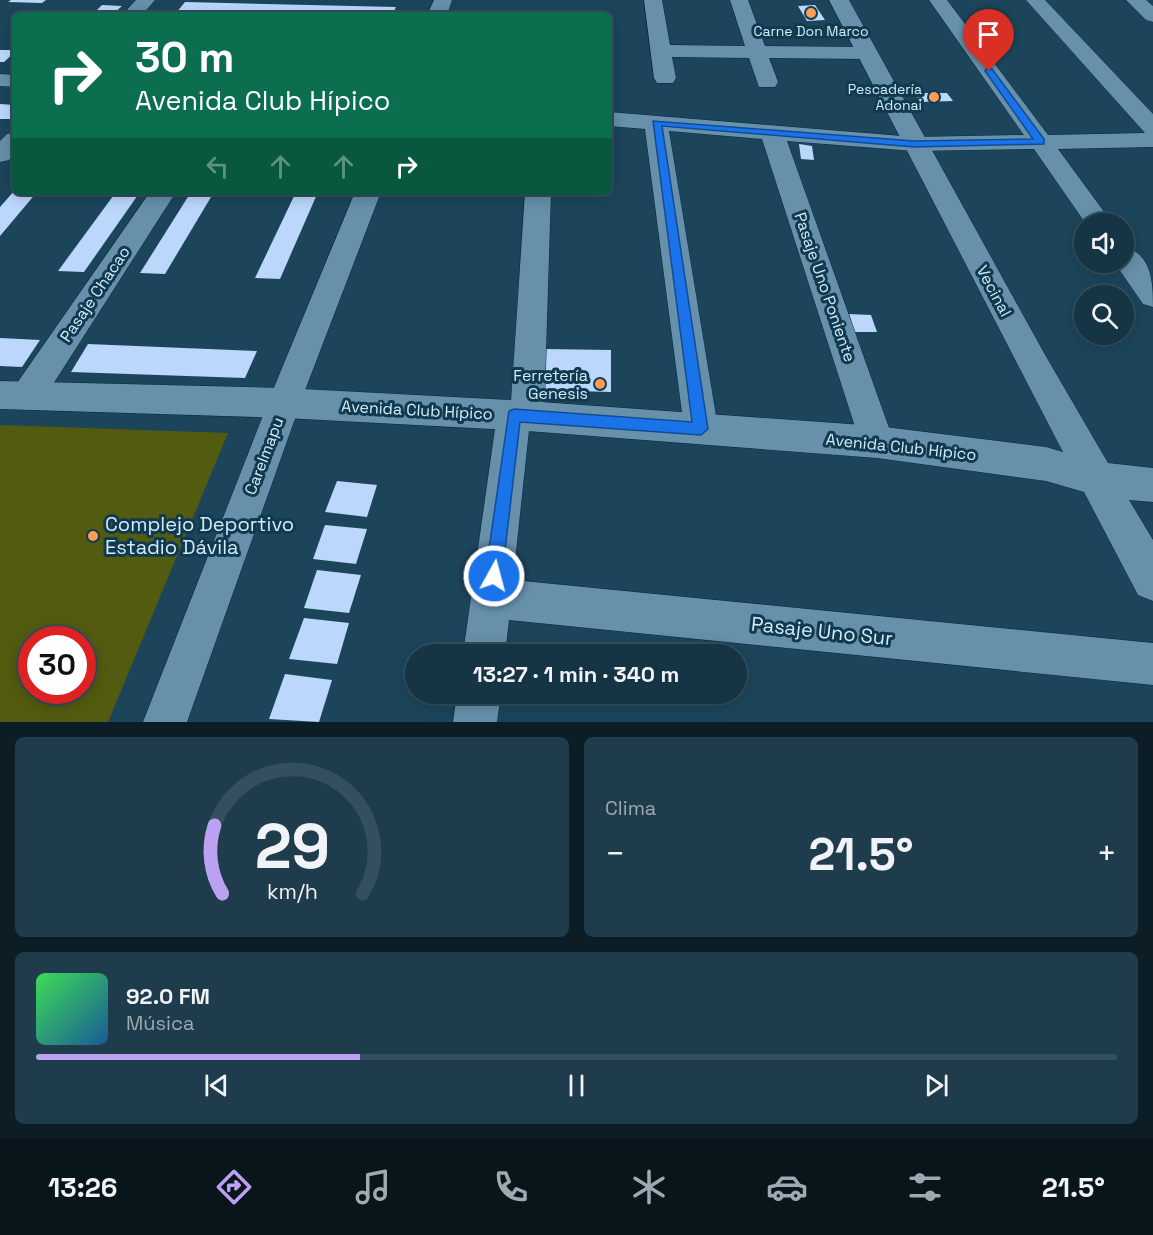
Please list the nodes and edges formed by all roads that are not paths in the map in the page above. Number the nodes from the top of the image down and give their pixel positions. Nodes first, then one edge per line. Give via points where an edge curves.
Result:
1 (147, 0) edge
2 (435, 0) edge
3 (443, 0) edge
4 (653, 0) edge
5 (739, 0) edge
6 (839, 0) edge
7 (938, 0) edge
8 (1035, 0) edge
9 (1135, 0) edge
10 (135, 12) edge
11 (1153, 16) edge
12 (661, 51) junction
13 (756, 52) junction
14 (865, 53) junction
15 (665, 78) dead end
16 (767, 82) dead end
17 (612, 119) edge
18 (656, 123) junction
19 (1153, 128) edge
20 (772, 132) junction
21 (1153, 140) edge
22 (12, 142) edge
23 (1040, 142) junction
24 (914, 144) junction
25 (0, 155) edge
26 (161, 195) edge
27 (367, 195) edge
28 (538, 195) edge
29 (1092, 213) edge
30 (1134, 270) edge
31 (1153, 296) edge
32 (14, 396) edge
33 (284, 403) junction
34 (521, 415) junction
35 (701, 429) junction
36 (877, 442) junction
37 (1099, 479) junction
38 (1153, 485) edge
39 (1153, 580) edge
40 (490, 598) junction
41 (485, 644) edge
42 (1153, 664) edge
43 (477, 704) edge
44 (165, 722) edge
45 (475, 722) edge

1 - 10 street
2 - 3 street
4 - 12 street
5 - 13 street
6 - 14 street, Vecinal
7 - 23 street
8 - 19 street
9 - 11 street
12 - 13 street
12 - 15 street
13 - 14 street
13 - 16 street
14 - 24 street, Vecinal
17 - 18 street
18 - 20 street
18 - 35 street
20 - 24 street
20 - 36 street, Pasaje Uno Poniente
21 - 23 street
22 - 25 street
23 - 24 street
23 - 29 street
24 - 37 street, Vecinal
26 - 32 street, Pasaje Chacao
27 - 33 street, Carelmapu
28 - 34 street
30 - 31 street
32 - 33 street, Avenida Club Hípico
33 - 34 street, Avenida Club Hípico
33 - 44 street, Carelmapu
34 - 35 street, Avenida Club Hípico
34 - 40 street
35 - 36 street, Avenida Club Hípico
36 - 37 street, Avenida Club Hípico via 1046,464
37 - 38 street, Avenida Club Hípico
37 - 39 street, Vecinal
40 - 41 street
40 - 42 street, Pasaje Uno Sur
43 - 45 street

